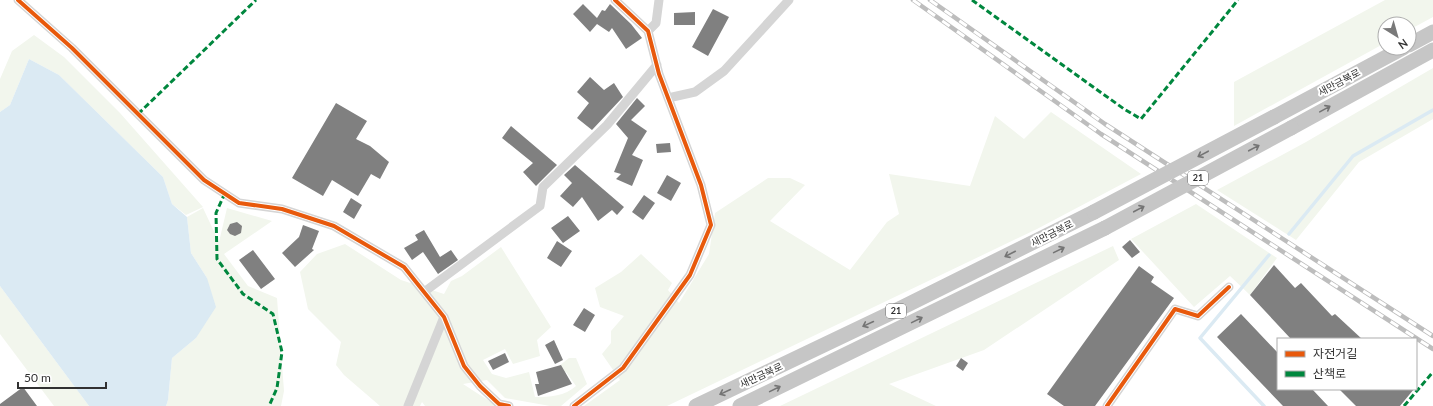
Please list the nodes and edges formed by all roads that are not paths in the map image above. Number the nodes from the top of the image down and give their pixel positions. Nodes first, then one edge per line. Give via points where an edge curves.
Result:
1 (18, 0) edge
2 (615, 0) edge
3 (659, 0) edge
4 (789, 0) edge
5 (648, 31) junction
6 (1433, 32) edge
7 (1417, 40) edge
8 (1433, 50) edge
9 (1387, 56) edge
10 (657, 65) junction
11 (668, 98) junction
12 (1229, 286) dead end
13 (424, 292) junction
14 (444, 317) junction
15 (408, 406) edge
16 (509, 406) edge
17 (574, 406) edge
18 (696, 406) edge
19 (740, 406) edge
20 (1107, 406) edge

1 - 13 street via 72,48 204,180 239,203 282,209 334,226 404,267
2 - 5 street
3 - 5 street via 656,23
4 - 11 street via 724,71 695,92
5 - 10 street
6 - 7 highway
19 -> 8 highway, 새만금북로 / 21, bridge via 1105,228
9 -> 18 highway, 새만금북로 / 21, bridge via 1094,212
10 - 11 street
10 - 13 street via 607,125 543,187 540,206
11 - 17 street via 701,185 711,225 690,276 622,368
12 - 20 street via 1198,316 1175,309
13 - 14 street
14 - 15 street
14 - 16 street via 464,366 499,404

